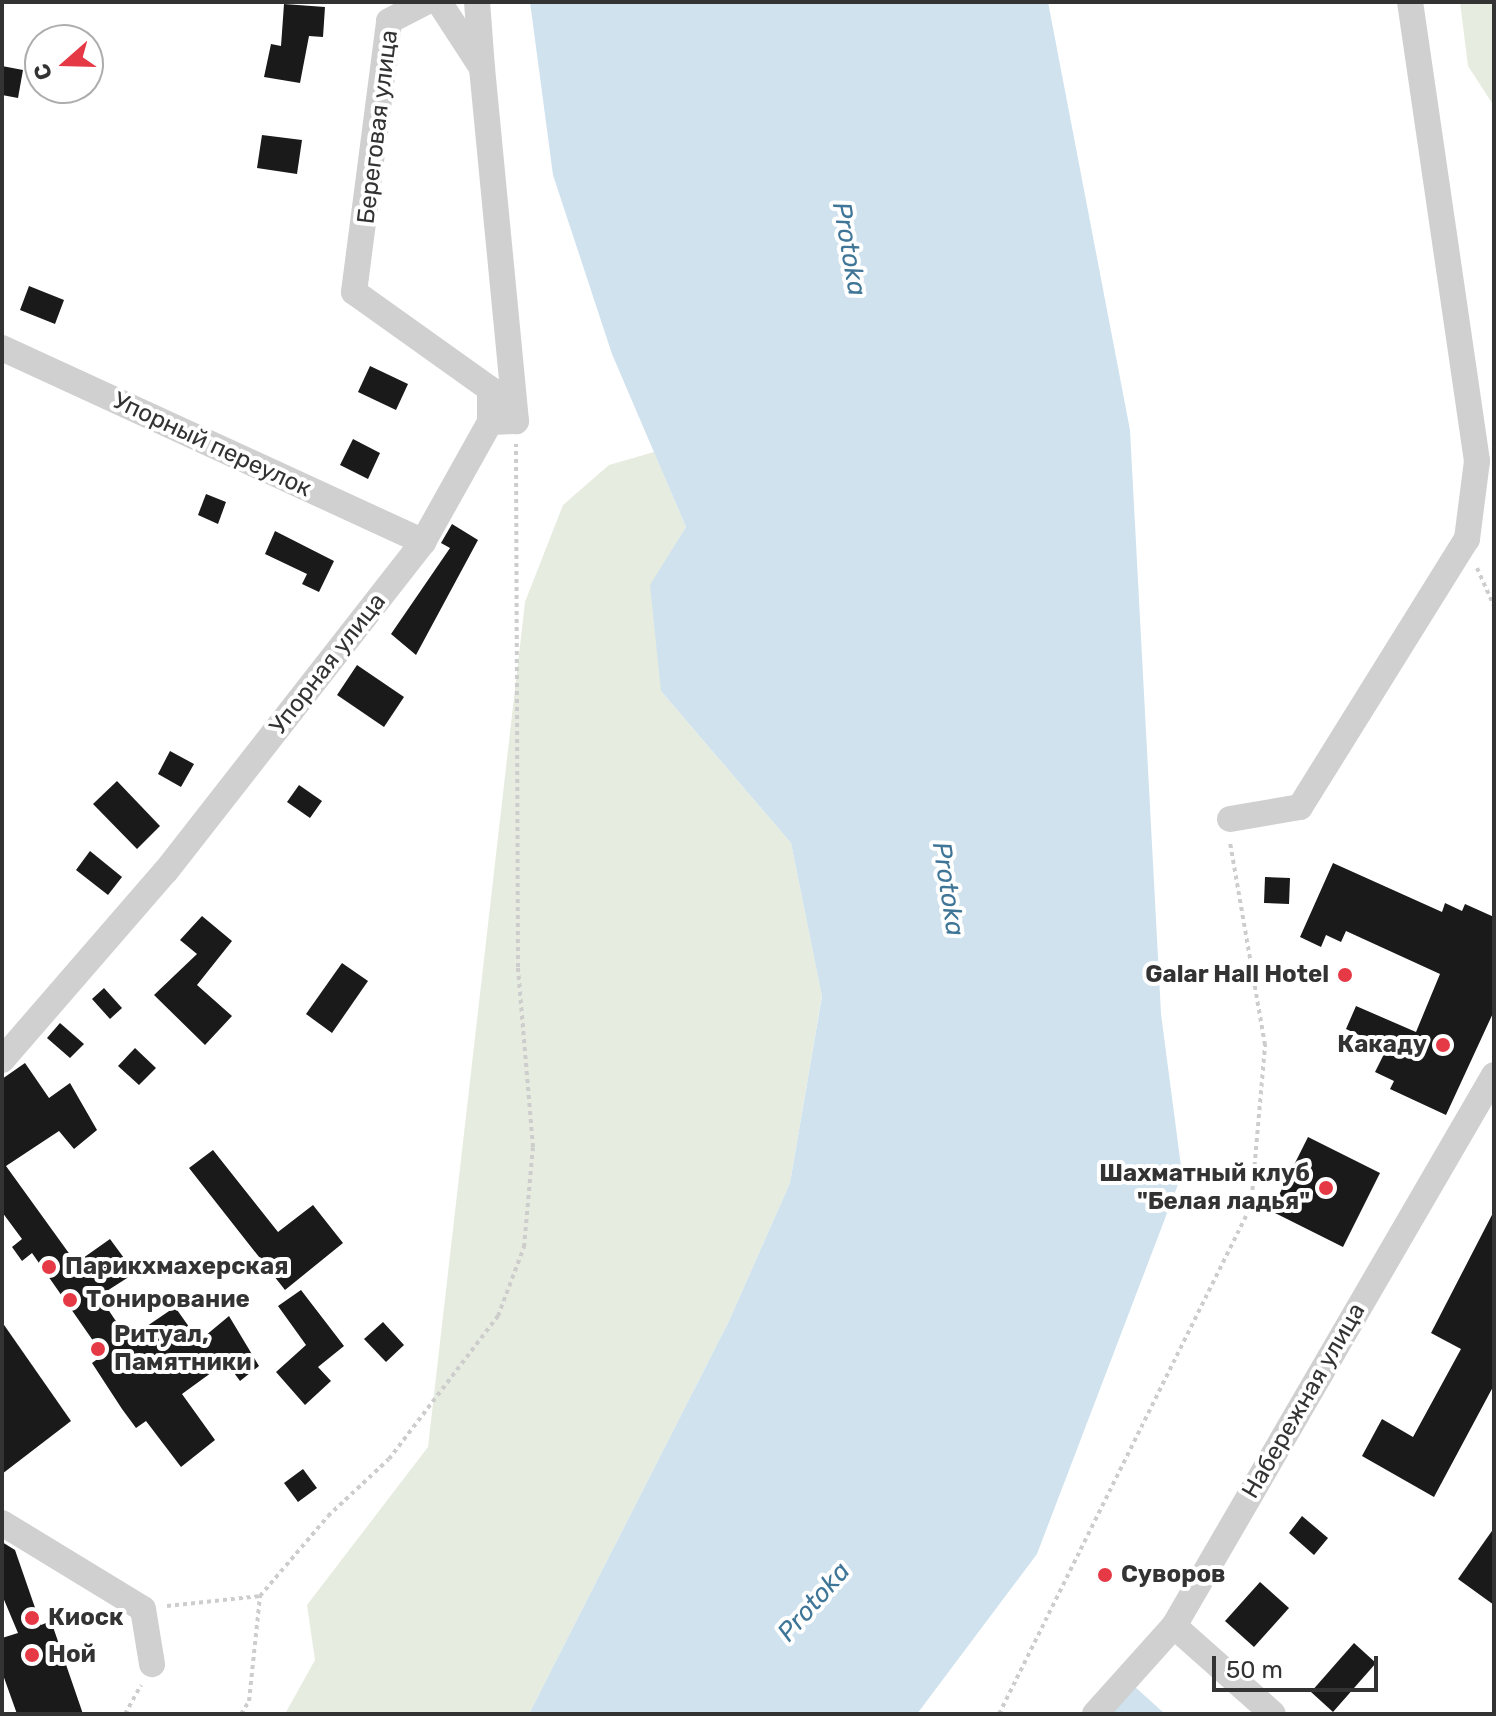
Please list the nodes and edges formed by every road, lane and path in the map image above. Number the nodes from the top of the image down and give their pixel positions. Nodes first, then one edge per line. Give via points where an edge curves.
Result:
1 (426, 2) edge
2 (439, 2) edge
3 (477, 2) edge
4 (1410, 2) edge
5 (482, 68) junction
6 (2, 348) edge
7 (516, 421) junction
8 (490, 422) junction
9 (1467, 539) junction
10 (423, 542) junction
11 (1494, 606) edge
12 (1230, 819) joint
13 (2, 1060) edge
14 (1494, 1075) edge
15 (2, 1523) edge
16 (260, 1596) junction
17 (143, 1609) junction
18 (1174, 1626) junction
19 (152, 1664) joint
20 (125, 1714) edge
21 (241, 1714) edge
22 (999, 1714) edge
23 (1095, 1714) edge
24 (1273, 1714) edge

1 - 8 street, Береговая улица via 389,21 354,292 490,389
2 - 5 street
3 - 5 street
4 - 9 street via 1477,461
5 - 7 street
6 - 10 street, Упорный переулок
7 - 8 street
7 - 16 path via 518,967 533,1147 524,1247 498,1316 389,1459 328,1516
8 - 10 street, Упорная улица
9 - 11 path
9 - 12 street via 1300,807
10 - 13 street, Упорная улица via 166,871
12 - 22 path via 1265,1045 1251,1206
14 - 18 street, Набережная улица
15 - 17 street
16 - 17 path
16 - 21 path via 249,1701
17 - 19 street
18 - 23 street, Набережная улица
18 - 24 street
19 - 20 path

